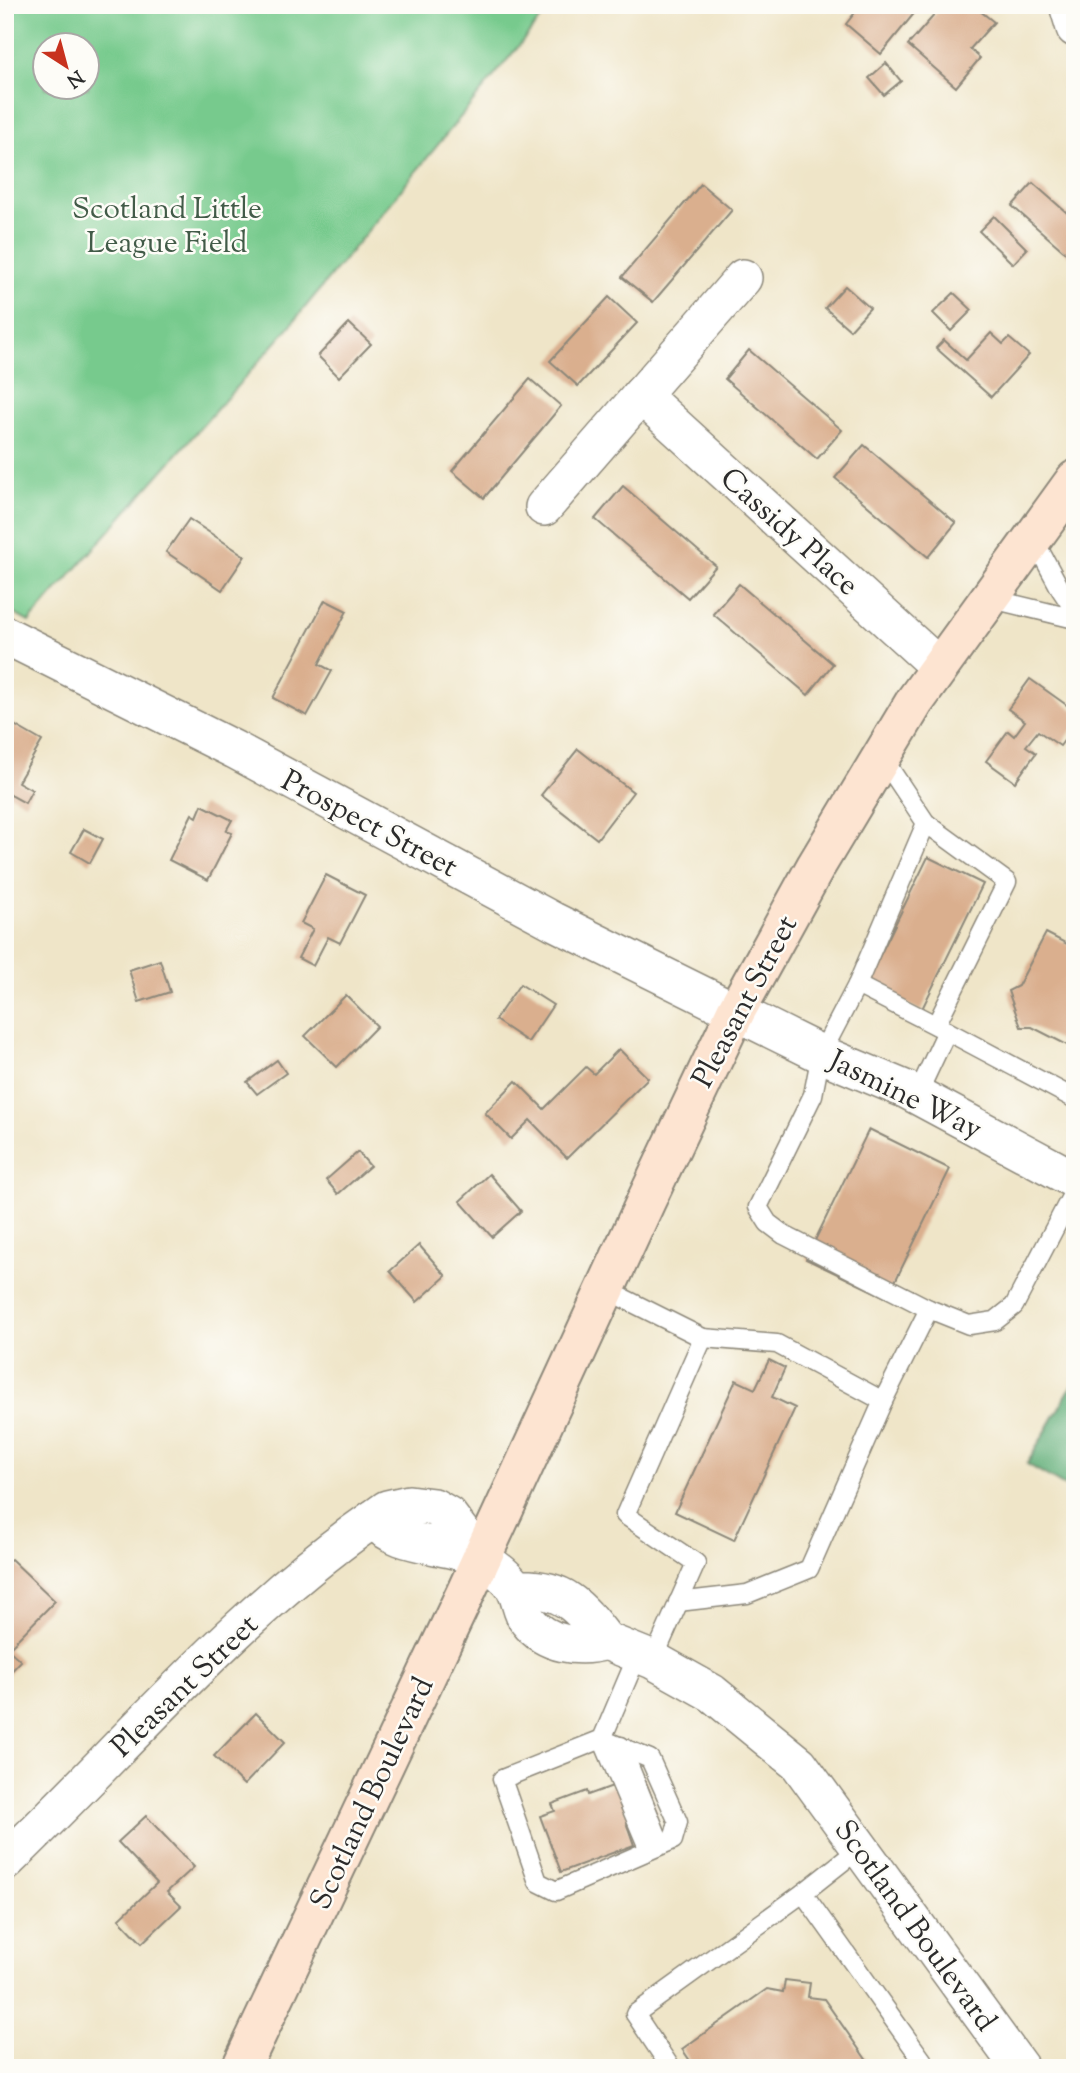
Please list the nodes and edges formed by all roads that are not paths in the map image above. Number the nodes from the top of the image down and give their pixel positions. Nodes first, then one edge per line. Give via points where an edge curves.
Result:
1 (1068, 5) edge
2 (1075, 28) edge
3 (743, 278) dead end
4 (641, 396) junction
5 (1075, 480) edge
6 (544, 507) dead end
7 (1033, 538) junction
8 (988, 598) junction
9 (1075, 611) edge
10 (1075, 618) edge
11 (5, 635) edge
12 (939, 667) junction
13 (881, 755) junction
14 (926, 823) junction
15 (857, 985) junction
16 (736, 1011) junction
17 (941, 1028) junction
18 (821, 1054) junction
19 (917, 1095) junction
20 (1075, 1099) edge
21 (1075, 1180) edge
22 (1075, 1189) edge
23 (605, 1289) junction
24 (929, 1309) junction
25 (703, 1338) junction
26 (883, 1401) junction
27 (481, 1559) junction
28 (678, 1602) junction
29 (632, 1652) junction
30 (602, 1739) junction
31 (655, 1848) junction
32 (860, 1848) junction
33 (5, 1862) edge
34 (803, 1893) junction
35 (241, 2068) edge
36 (671, 2068) edge
37 (928, 2068) edge
38 (1020, 2068) edge

1 - 2 street
3 - 4 street
4 - 6 street
4 - 12 street, Cassidy Place
5 - 7 main road, Pleasant Street
7 - 8 main road, Pleasant Street
7 - 9 lane
8 - 10 lane
8 - 12 main road, Pleasant Street
11 - 16 street, Prospect Street via 235,750 553,922
12 - 13 main road, Pleasant Street
13 - 14 lane
13 - 16 main road, Pleasant Street
14 - 15 lane
14 - 17 lane via 1007,882
15 - 17 lane
15 - 18 lane
16 - 18 street, Jasmine Way
16 - 23 main road, Pleasant Street
17 - 19 lane
17 - 20 lane
18 - 19 street, Jasmine Way
18 - 24 lane via 814,1095 758,1208 783,1235
19 - 21 street, Jasmine Way
22 - 24 lane via 1014,1306 995,1321 969,1325
23 - 25 lane
23 - 27 main road, Pleasant Street
24 - 26 lane
25 - 26 lane via 777,1344
25 - 28 lane via 625,1516 696,1563
26 - 28 lane via 809,1569 747,1594
27 - 29 street via 516,1589 527,1621 541,1633 558,1642
27 - 33 street, Pleasant Street via 448,1515 434,1507 409,1504 387,1509 307,1567 232,1636
27 - 35 main road, Scotland Boulevard
28 - 29 lane
29 - 30 lane
29 - 32 street, Scotland Boulevard via 712,1693 799,1764
30 - 31 lane
30 - 31 lane via 650,1759 678,1822 673,1840
30 - 31 lane via 502,1779 538,1882 556,1891
32 - 34 lane
32 - 38 street, Scotland Boulevard
34 - 36 lane via 635,2014
34 - 37 lane

